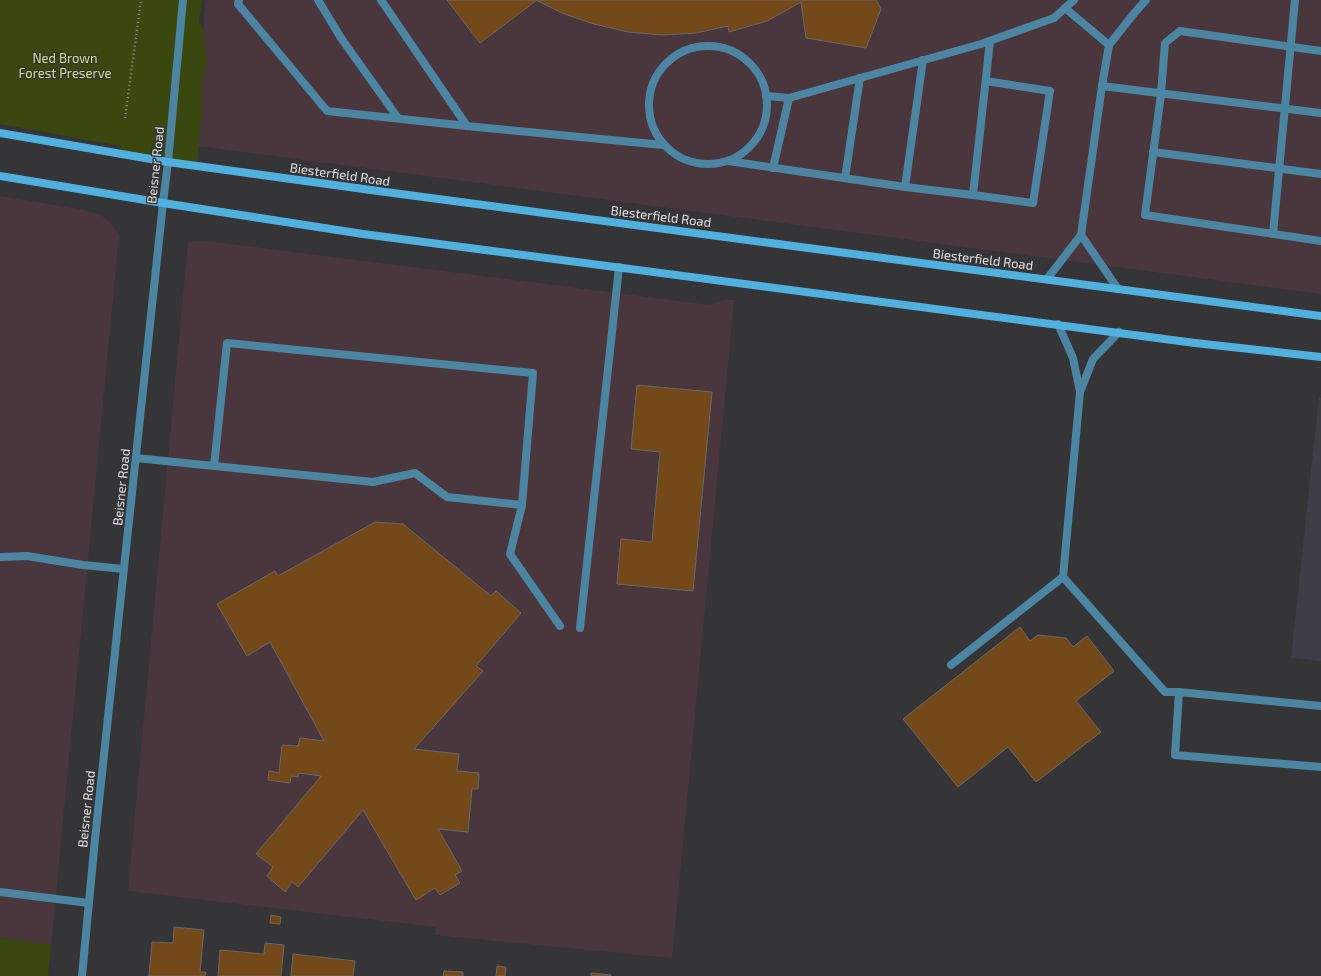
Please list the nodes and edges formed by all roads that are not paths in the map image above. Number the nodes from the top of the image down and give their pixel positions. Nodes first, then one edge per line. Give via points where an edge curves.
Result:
1 (183, 0) edge
2 (239, 0) edge
3 (318, 0) edge
4 (381, 0) edge
5 (1074, 0) edge
6 (1146, 0) edge
7 (1295, 0) edge
8 (1065, 8) junction
9 (990, 41) junction
10 (1109, 45) junction
11 (1291, 47) junction
12 (1321, 51) edge
13 (923, 60) junction
14 (860, 78) junction
15 (986, 81) junction
16 (1102, 86) junction
17 (1161, 94) junction
18 (766, 96) junction
19 (789, 98) junction
20 (1285, 109) junction
21 (1321, 113) edge
22 (398, 118) junction
23 (467, 126) junction
24 (0, 133) edge
25 (663, 145) junction
26 (1153, 152) junction
27 (728, 161) junction
28 (168, 162) junction
29 (773, 168) junction
30 (1280, 168) junction
31 (1321, 174) edge
32 (0, 176) edge
33 (845, 178) junction
34 (905, 187) junction
35 (973, 194) junction
36 (163, 203) junction
37 (1273, 234) junction
38 (1081, 235) junction
39 (1321, 242) edge
40 (619, 267) junction
41 (1047, 279) junction
42 (1118, 289) junction
43 (1321, 316) edge
44 (1058, 324) junction
45 (1118, 332) junction
46 (1321, 357) edge
47 (1080, 392) junction
48 (136, 458) junction
49 (214, 466) junction
50 (522, 505) junction
51 (0, 557) edge
52 (124, 568) junction
53 (1063, 577) junction
54 (560, 626) dead end
55 (580, 628) dead end
56 (951, 665) dead end
57 (1179, 692) junction
58 (1321, 706) edge
59 (1321, 767) edge
60 (0, 892) edge
61 (89, 904) junction
62 (82, 976) edge

1 - 28 street, Beisner Road
2 - 22 street via 238,4 327,111
3 - 22 street via 341,38
4 - 23 street
5 - 8 street
6 - 10 street
7 - 11 street
8 - 9 street via 1054,18
8 - 10 street
9 - 13 street
9 - 15 street
10 - 16 street
11 - 12 street
11 - 17 street via 1180,31 1165,43
11 - 20 street
13 - 14 street
13 - 34 street
14 - 19 street
14 - 33 street
15 - 35 street
15 - 35 street via 1050,91 1033,203
16 - 17 street
16 - 38 street
17 - 20 street
17 - 26 street
18 - 19 street
18 - 25 street via 760,77 748,62 731,51 711,46 692,49 674,57 660,71 651,89 648,108 653,128
18 - 27 street via 766,117 759,135 746,151
19 - 29 street
20 - 21 street
20 - 30 street
22 - 23 street
23 - 25 street
24 - 28 main road, Biesterfield Road
25 - 27 street via 677,156 693,162 711,164
26 - 30 street
26 - 37 street via 1145,215
27 - 29 street
28 - 36 street, Beisner Road
28 - 41 main road, Biesterfield Road
29 - 33 street
30 - 31 street
30 - 37 street
32 - 36 main road
33 - 34 street
34 - 35 street
36 - 40 main road via 363,234
36 - 48 street, Beisner Road
37 - 39 street
38 - 41 street
38 - 42 street
40 - 44 main road
40 - 55 street
41 - 42 main road, Biesterfield Road
42 - 43 main road, Biesterfield Road
44 - 45 main road
44 - 47 street via 1073,358
45 - 46 main road
45 - 47 street via 1093,359
47 - 53 street
48 - 49 street
48 - 52 street, Beisner Road
49 - 50 street via 373,482 415,473 447,497
49 - 50 street via 227,344 533,373
50 - 54 street via 510,554
51 - 52 street via 27,556 83,565
52 - 61 street, Beisner Road
53 - 56 street
53 - 57 street via 1165,692
57 - 58 street
57 - 59 street via 1175,754
60 - 61 street
61 - 62 street, Beisner Road

